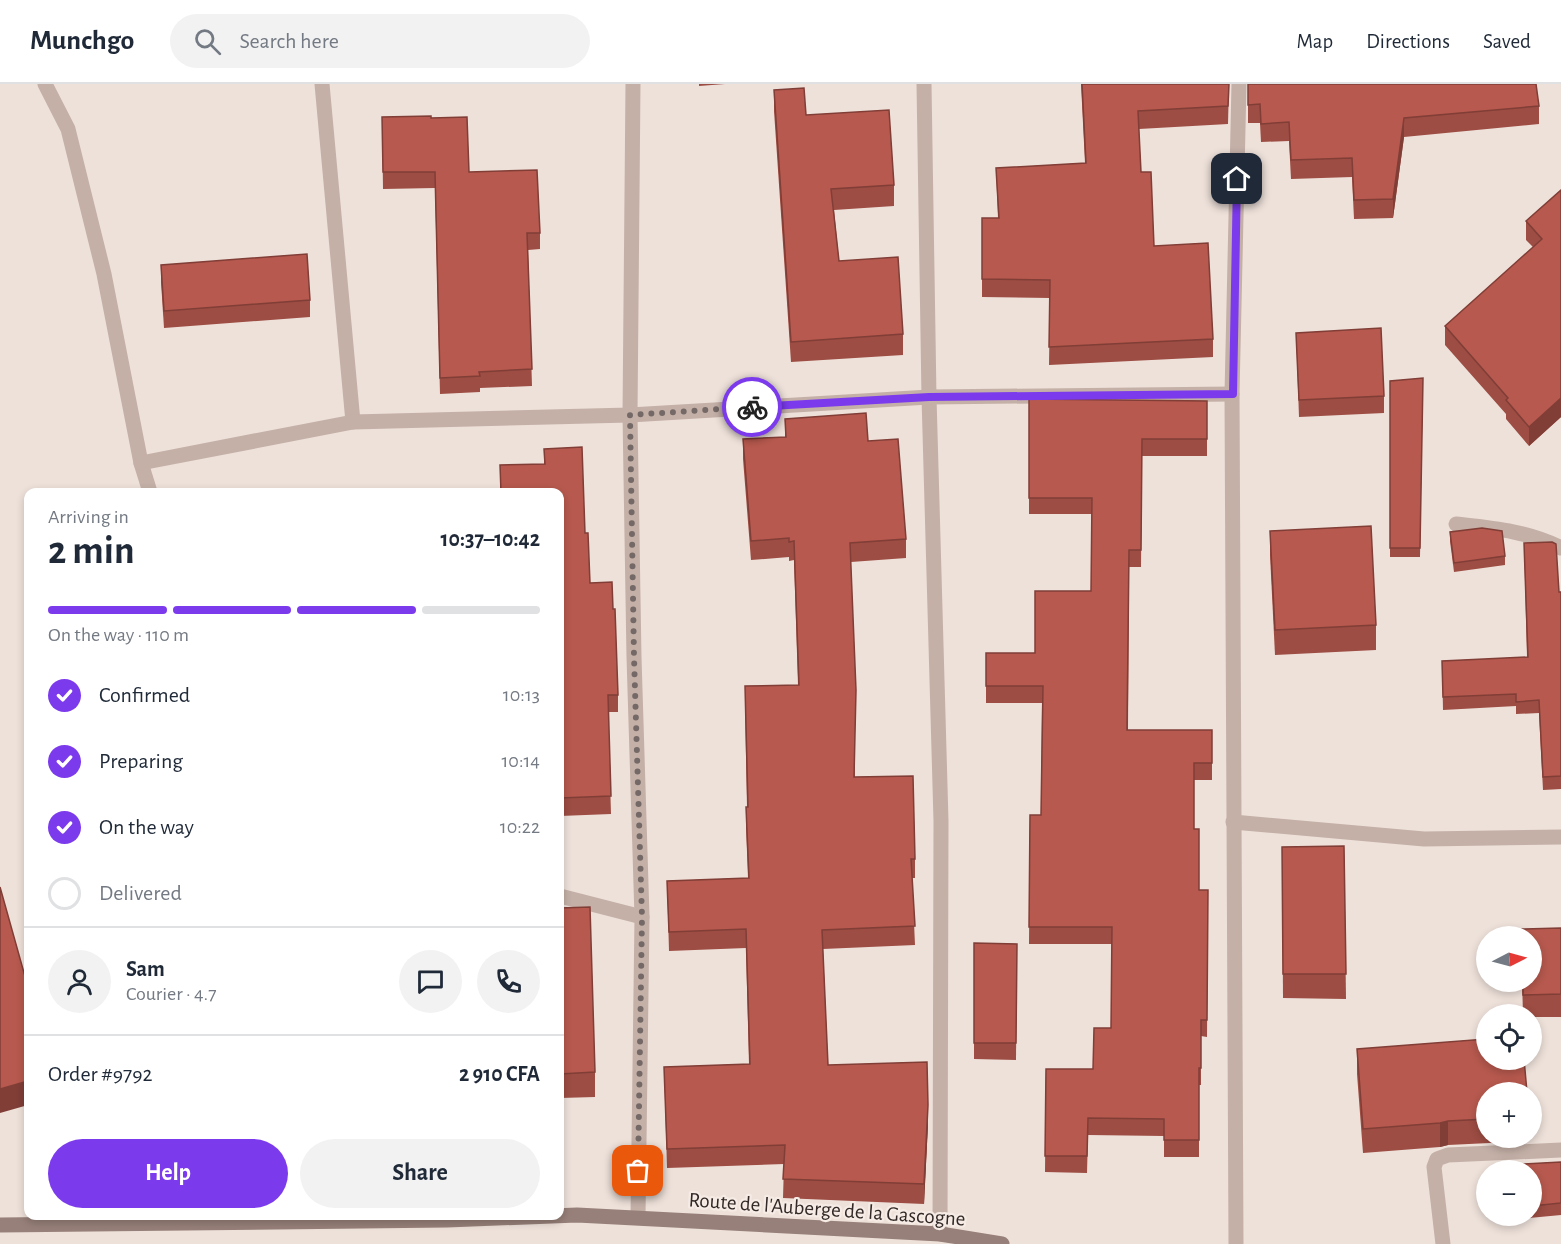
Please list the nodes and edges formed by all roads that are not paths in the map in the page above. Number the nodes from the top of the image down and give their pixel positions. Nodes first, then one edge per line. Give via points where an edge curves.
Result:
1 (45, 84) edge
2 (322, 84) edge
3 (633, 84) edge
4 (924, 84) edge
5 (1239, 84) edge
6 (1233, 394) junction
7 (929, 397) junction
8 (630, 415) junction
9 (352, 422) junction
10 (141, 463) junction
11 (149, 488) edge
12 (1456, 524) dead end
13 (1558, 543) edge
14 (1233, 822) junction
15 (1561, 837) edge
16 (564, 897) edge
17 (642, 917) junction
18 (1561, 1150) edge
19 (564, 1216) edge
20 (638, 1217) junction
21 (447, 1220) edge
22 (0, 1225) edge
23 (940, 1234) junction
24 (873, 1237) edge
25 (1002, 1244) edge
26 (1236, 1244) edge
27 (1443, 1244) edge

1 - 10 street via 68,129 104,274
2 - 9 street
3 - 8 street
4 - 7 street
5 - 6 street
6 - 7 street
6 - 14 street
7 - 8 street
7 - 23 street via 941,821
8 - 9 street
8 - 17 street
9 - 10 street
10 - 11 street
12 - 13 street via 1509,530
14 - 15 street via 1424,839
14 - 26 street
16 - 17 street
17 - 20 street
18 - 27 street via 1448,1155 1437,1159 1434,1167
19 - 20 street, Route de l'Auberge de la Gascogne
20 - 24 street, Route de l'Auberge de la Gascogne
21 - 22 street, Route de l'Auberge de la Gascogne
23 - 24 street, Route de l'Auberge de la Gascogne
23 - 25 street, Route de l'Auberge de la Gascogne

